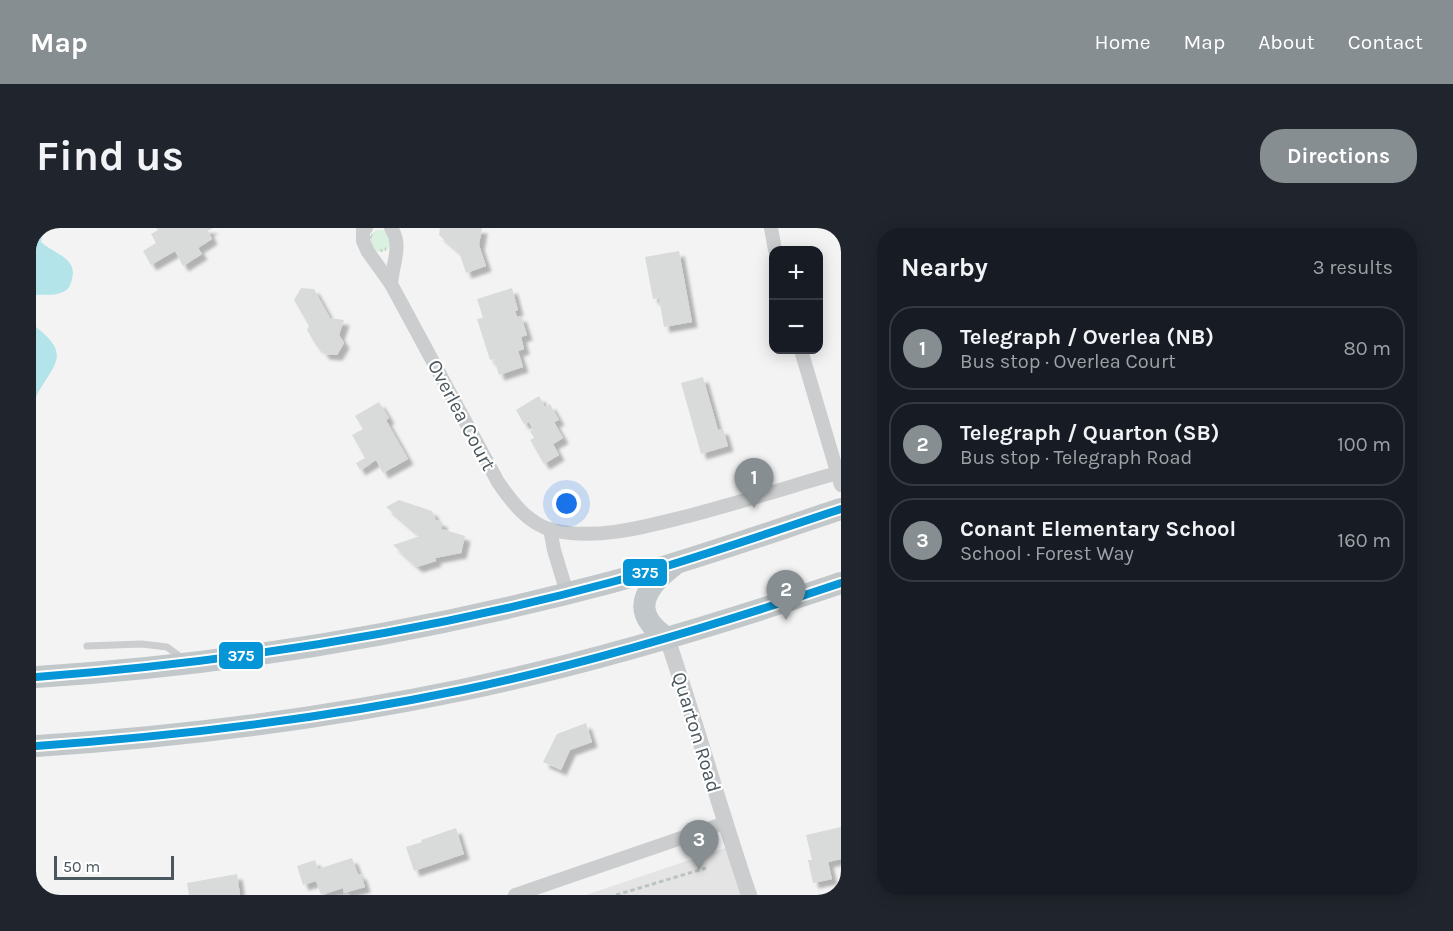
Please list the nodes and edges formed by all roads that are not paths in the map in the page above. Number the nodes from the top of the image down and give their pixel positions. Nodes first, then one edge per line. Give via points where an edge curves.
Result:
1 (391, 228) edge
2 (771, 228) edge
3 (364, 229) edge
4 (774, 246) edge
5 (391, 284) junction
6 (802, 354) edge
7 (839, 479) edge
8 (841, 509) edge
9 (550, 529) junction
10 (676, 563) junction
11 (841, 583) edge
12 (567, 594) junction
13 (667, 638) junction
14 (87, 646) dead end
15 (188, 664) junction
16 (36, 677) edge
17 (36, 746) edge
18 (725, 823) junction
19 (515, 895) edge
20 (749, 895) edge

1 - 5 street via 398,249
2 - 4 street
3 - 5 street, Overlea Court via 363,241 368,252
5 - 9 street, Overlea Court via 498,482 514,504
6 - 7 street
7 - 9 street, Overlea Court via 632,530
8 - 10 highway
9 - 12 street
10 - 12 highway
10 - 13 highway via 655,580 645,602 650,622
11 - 13 highway
12 - 15 highway via 371,637
13 - 17 highway via 464,690 331,714 178,735
13 - 18 street, Quarton Road
14 - 15 lane via 167,646
15 - 16 highway
18 - 19 street
18 - 20 street, Quarton Road

